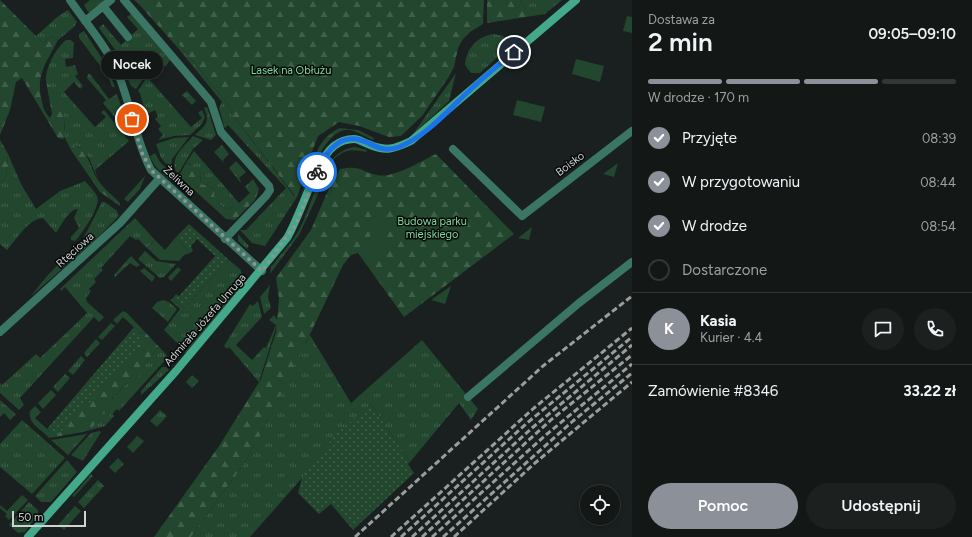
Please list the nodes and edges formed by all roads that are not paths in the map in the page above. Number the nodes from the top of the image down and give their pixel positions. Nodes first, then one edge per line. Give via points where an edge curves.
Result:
1 (70, 0) edge
2 (111, 0) edge
3 (124, 0) edge
4 (576, 0) edge
5 (103, 6) junction
6 (85, 21) junction
7 (128, 36) dead end
8 (632, 131) edge
9 (453, 149) dead end
10 (159, 179) junction
11 (225, 239) junction
12 (632, 262) edge
13 (262, 271) junction
14 (0, 332) edge
15 (468, 397) dead end
16 (28, 537) edge

1 - 6 street, Żeliwna
2 - 5 street
3 - 11 street via 211,102 221,132 269,186 270,190 266,196
4 - 13 street, Admirała Józefa Unruga via 412,141 390,149 379,149 355,139 344,140 334,146 320,166 296,224
5 - 6 street
5 - 7 street
6 - 10 street, Żeliwna via 116,70 142,153
8 - 9 street, Boisko via 522,216
10 - 11 street, Żeliwna
10 - 14 street, Rtęciowa via 120,223
11 - 13 street, Żeliwna
12 - 15 street via 579,303
13 - 16 street, Admirała Józefa Unruga

